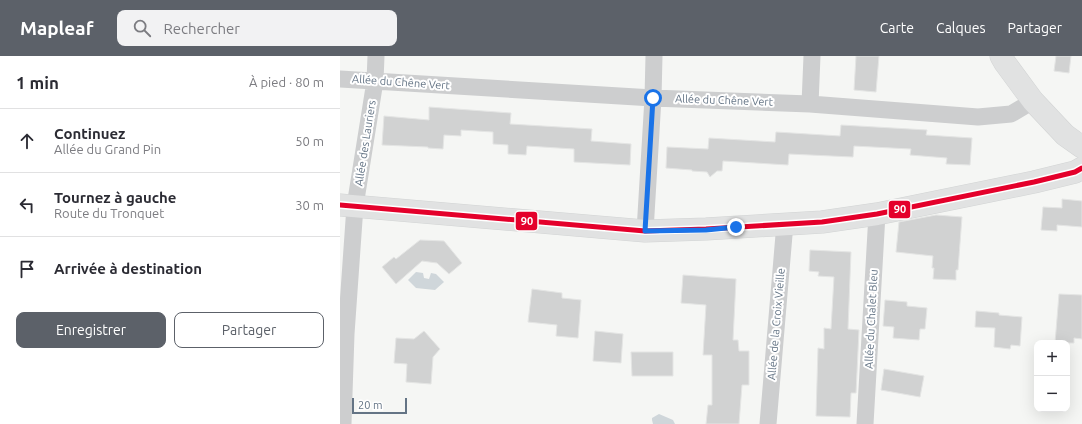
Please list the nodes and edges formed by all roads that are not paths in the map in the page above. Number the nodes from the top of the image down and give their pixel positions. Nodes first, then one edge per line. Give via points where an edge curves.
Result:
1 (376, 56) edge
2 (654, 56) edge
3 (812, 56) edge
4 (1001, 56) edge
5 (340, 78) edge
6 (375, 81) junction
7 (653, 98) junction
8 (1033, 101) junction
9 (810, 104) junction
10 (1082, 147) edge
11 (1082, 168) edge
12 (347, 205) edge
13 (876, 214) junction
14 (785, 223) junction
15 (645, 231) junction
16 (343, 334) edge
17 (343, 424) edge
18 (768, 424) edge
19 (865, 424) edge

1 - 6 street, Allée des Lauriers
2 - 7 street
3 - 9 street
4 - 8 street
5 - 6 street, Allée du Chêne Vert
6 - 7 street, Allée du Chêne Vert
6 - 12 street, Allée des Lauriers
7 - 9 street, Allée du Chêne Vert
7 - 15 street
8 - 9 street, Allée du Chêne Vert via 1011,114 978,117
8 - 10 street via 1065,135
11 - 13 street via 1034,182
12 - 15 street
12 - 16 street, Allée des Lauriers
13 - 14 street via 822,222
13 - 19 street, Allée du Chalet Bleu
14 - 15 street via 706,230
14 - 18 street, Allée de la Croix Vieille
16 - 17 street, Allée des Lauriers

